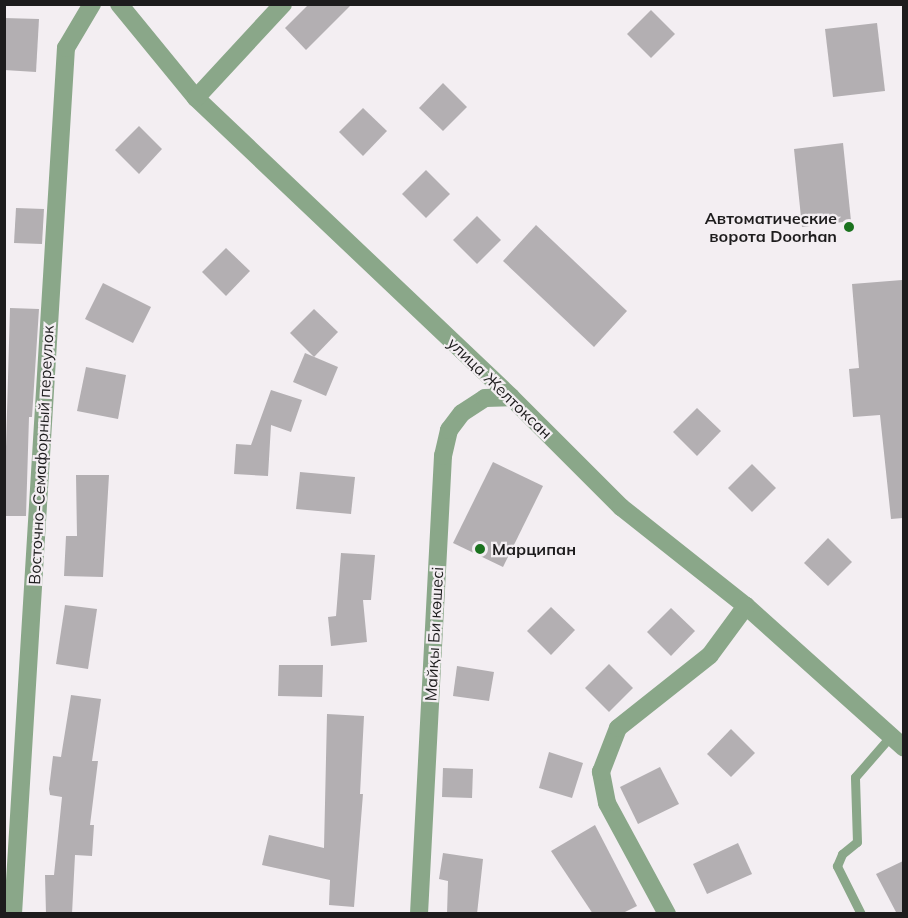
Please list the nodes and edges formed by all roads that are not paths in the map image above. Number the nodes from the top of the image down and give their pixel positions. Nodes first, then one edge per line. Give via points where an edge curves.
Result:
1 (92, 4) edge
2 (118, 4) edge
3 (283, 4) edge
4 (196, 98) junction
5 (511, 397) junction
6 (746, 606) junction
7 (896, 743) edge
8 (13, 914) edge
9 (419, 914) edge
10 (667, 914) edge
11 (861, 914) edge

1 - 8 street, Восточно-Семафорный переулок via 66,48
2 - 4 street, улица Желтоксан
3 - 4 street
4 - 5 street, улица Желтоксан
5 - 6 street, улица Желтоксан via 621,507
5 - 9 street, Майқы Би көшесі via 485,398 462,413 449,430 443,456
6 - 7 street, улица Желтоксан
6 - 10 street via 710,655 618,728 601,772 607,803
7 - 11 lane via 855,777 857,842 842,854 837,866

